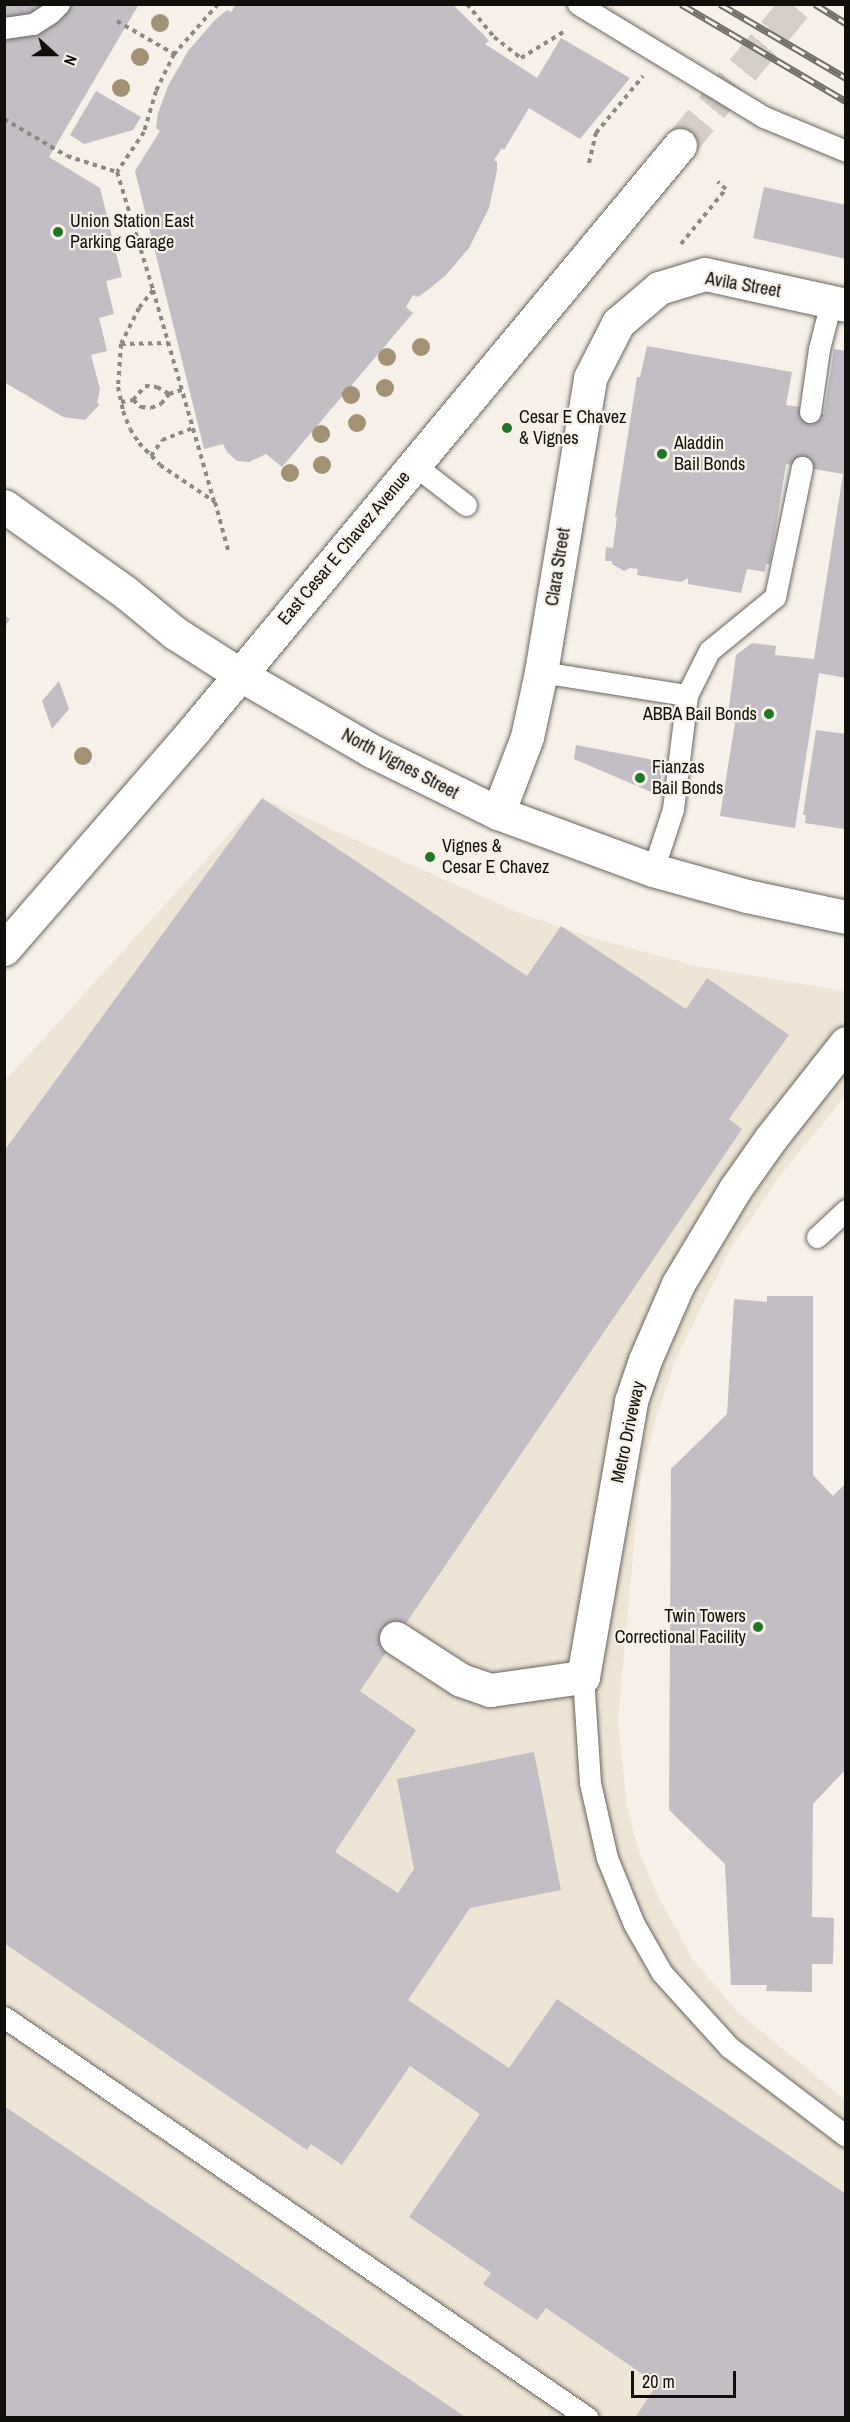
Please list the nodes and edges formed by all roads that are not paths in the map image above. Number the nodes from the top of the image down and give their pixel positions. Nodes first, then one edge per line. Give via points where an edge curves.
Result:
1 (59, 4) edge
2 (578, 4) edge
3 (4, 28) edge
4 (680, 145) tunnel mouth
5 (846, 151) edge
6 (838, 303) edge
7 (618, 323) joint
8 (810, 412) dead end
9 (413, 464) junction
10 (802, 467) dead end
11 (466, 505) dead end
12 (4, 506) edge
13 (541, 672) junction
14 (239, 674) junction
15 (687, 695) junction
16 (498, 813) junction
17 (652, 870) junction
18 (846, 917) edge
19 (4, 949) edge
20 (846, 1043) edge
21 (846, 1210) edge
22 (817, 1237) dead end
23 (396, 1638) dead end
24 (583, 1677) junction
25 (4, 2017) edge
26 (846, 2136) edge
27 (588, 2418) edge

1 - 3 lane via 33,24
2 - 5 lane via 764,117
4 - 9 main road, East Cesar E Chavez Avenue
6 - 7 main road, Avila Street via 705,274 659,288
6 - 8 lane via 819,350
7 - 13 main road, Clara Street via 590,378
9 - 11 lane
9 - 14 main road, East Cesar E Chavez Avenue
10 - 15 lane via 775,597 709,651
12 - 14 main road, North Vignes Street via 125,592 175,633
13 - 15 lane
13 - 16 main road, Clara Street via 527,737
14 - 16 main road, North Vignes Street via 372,751
14 - 19 main road, East Cesar E Chavez Avenue
15 - 17 lane via 673,809
16 - 17 main road, North Vignes Street
17 - 18 main road, North Vignes Street via 724,891
20 - 24 main road, Metro Driveway via 735,1189 678,1284 645,1360 631,1401
21 - 22 lane
23 - 24 main road via 461,1680 490,1690
24 - 26 lane via 590,1783 607,1858 634,1924 662,1973 729,2047
25 - 27 lane

